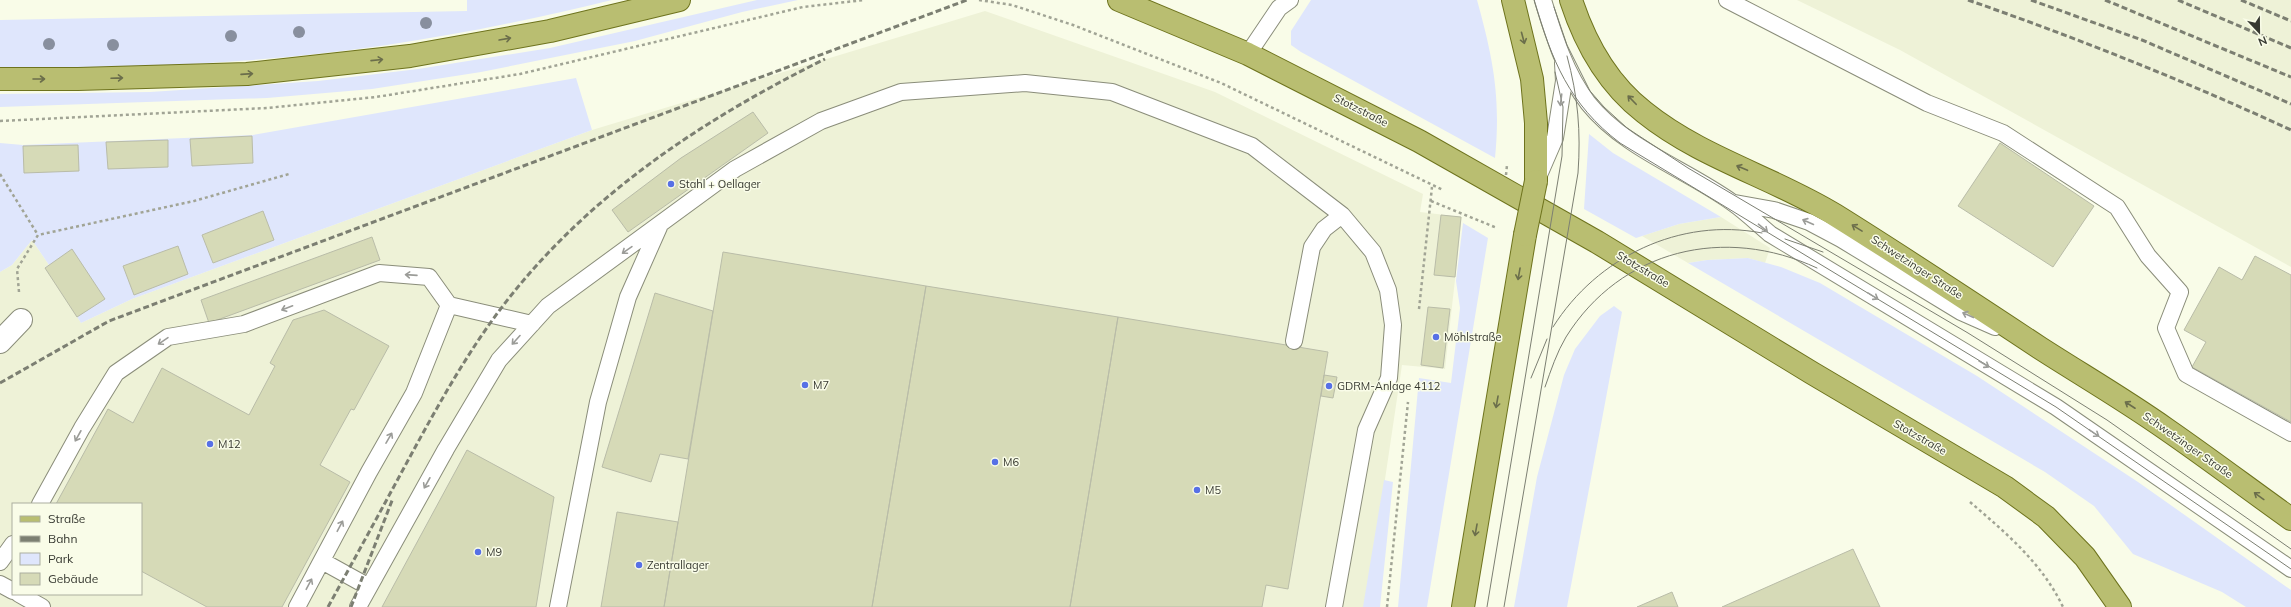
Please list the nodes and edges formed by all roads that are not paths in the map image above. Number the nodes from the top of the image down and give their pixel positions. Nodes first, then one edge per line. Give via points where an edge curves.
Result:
1 (1119, 0) edge
2 (1290, 0) edge
3 (1513, 0) edge
4 (1543, 0) edge
5 (1571, 0) edge
6 (1727, 0) edge
7 (673, 1) edge
8 (1248, 54) junction
9 (1563, 61) junction
10 (0, 79) edge
11 (1536, 181) junction
12 (1733, 203) junction
13 (1342, 215) junction
14 (659, 227) junction
15 (449, 305) junction
16 (21, 320) road end
17 (532, 324) junction
18 (1294, 341) dead end
19 (0, 342) edge
20 (2042, 349) junction
21 (2291, 433) edge
22 (41, 503) edge
23 (2291, 519) edge
24 (12, 545) edge
25 (322, 561) junction
26 (0, 562) edge
27 (2291, 569) edge
28 (0, 584) edge
29 (369, 587) junction
30 (12, 590) edge
31 (21, 595) edge
32 (42, 607) edge
33 (297, 607) edge
34 (358, 607) edge
35 (558, 607) edge
36 (1334, 607) edge
37 (1463, 607) edge
38 (2120, 607) edge

1 - 8 main road, Stotzstraße
2 - 8 lane via 1279,8
3 -> 11 main road via 1532,79 1536,123
4 - 9 lane
20 -> 5 main road, Schwetzinger Straße via 1826,210 1713,156 1642,111 1609,76 1591,49
6 - 21 lane via 1927,103 2003,133 2117,207 2148,256 2180,292 2166,328 2186,374
10 -> 7 main road via 247,74 410,56 550,31
8 - 38 main road, Stotzstraße via 1413,138 1598,242 1812,373 2006,486 2046,517 2085,557
9 -> 11 lane via 1564,81 1555,138
9 - 12 lane via 1588,103 1620,133
11 -> 37 main road, bridge
20 -> 12 lane via 1961,312 1841,238 1809,222 1774,210
12 -> 27 lane via 1770,234 2056,408
13 - 14 lane via 1252,146 1112,92 1025,83 901,92 821,121 735,169
13 - 18 lane via 1324,228 1312,247
13 - 36 lane via 1373,252 1388,290 1393,326 1389,378 1366,430
14 -> 17 lane via 548,306
14 - 35 lane via 628,297 598,402
15 - 17 lane
15 -> 22 lane via 429,276 379,273 244,324 168,337 116,373
25 -> 15 lane via 414,394
16 - 19 street
17 -> 29 lane via 499,360
23 -> 20 main road, Schwetzinger Straße via 2164,427
24 - 26 lane
25 - 29 lane
33 -> 25 lane
28 - 30 lane
29 - 34 lane
31 - 32 lane

